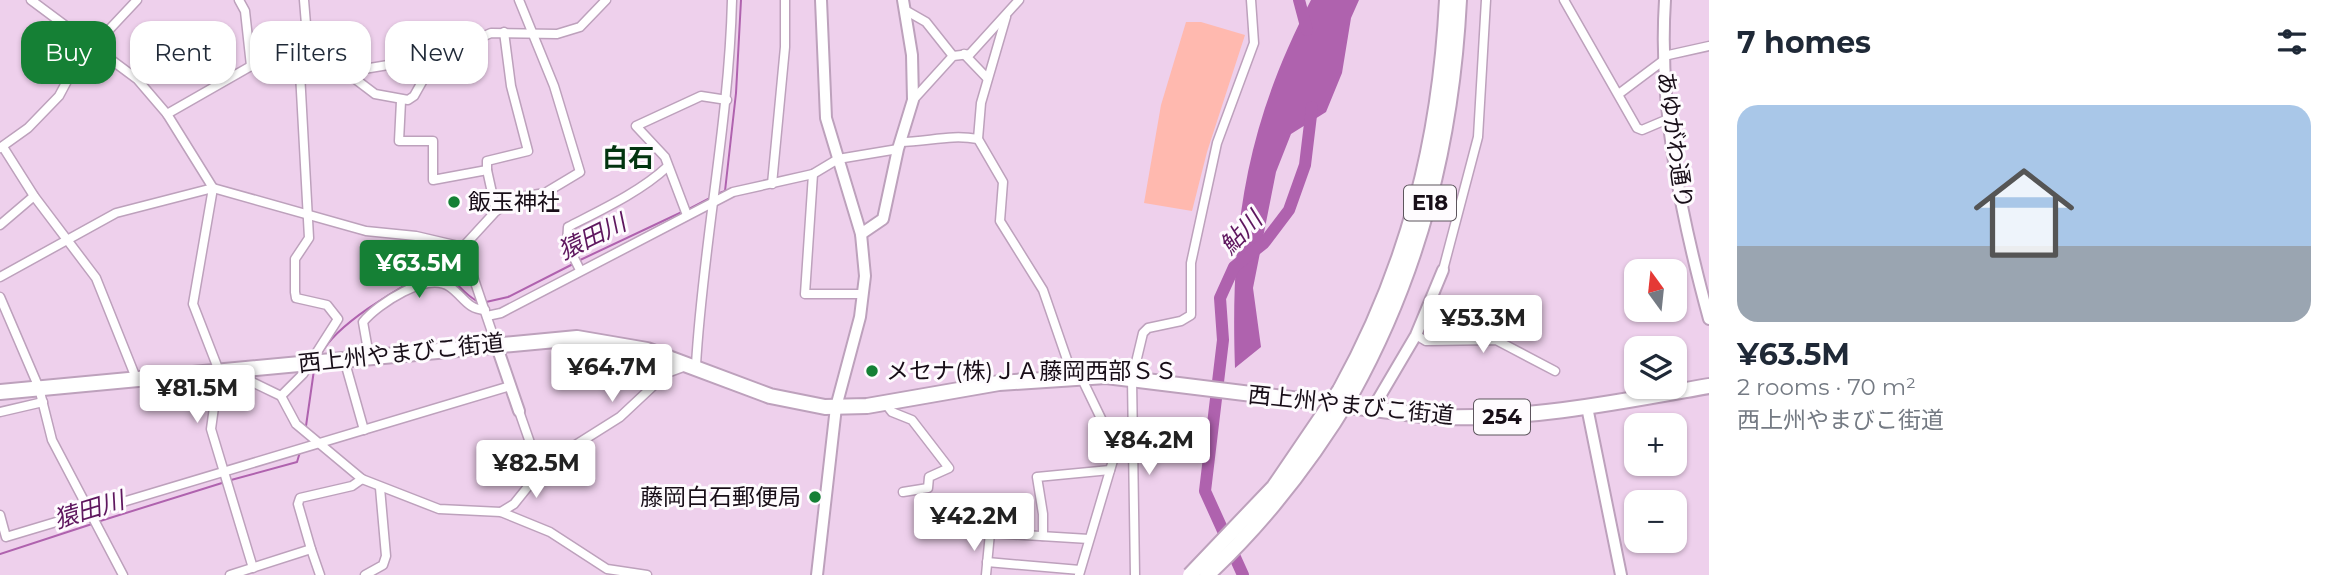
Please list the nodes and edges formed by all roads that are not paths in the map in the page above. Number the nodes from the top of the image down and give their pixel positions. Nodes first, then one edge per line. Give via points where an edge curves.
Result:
1 (31, 0) edge
2 (137, 0) edge
3 (240, 0) edge
4 (304, 0) edge
5 (519, 0) edge
6 (606, 0) edge
7 (732, 0) edge
8 (785, 0) edge
9 (821, 0) edge
10 (1019, 0) edge
11 (1251, 0) edge
12 (1447, 0) edge
13 (1459, 0) edge
14 (1486, 0) edge
15 (1564, 0) edge
16 (1665, 0) edge
17 (904, 5) edge
18 (1006, 17) junction
19 (60, 21) edge
20 (306, 21) edge
21 (116, 22) edge
22 (504, 32) junction
23 (533, 33) junction
24 (488, 35) edge
25 (1709, 46) edge
26 (964, 54) junction
27 (953, 56) junction
28 (250, 57) edge
29 (1664, 58) junction
30 (116, 63) edge
31 (250, 67) edge
32 (987, 78) junction
33 (66, 84) edge
34 (301, 84) edge
35 (362, 84) edge
36 (421, 84) edge
37 (1620, 93) junction
38 (727, 100) junction
39 (913, 100) junction
40 (401, 101) junction
41 (167, 114) junction
42 (1668, 119) junction
43 (978, 139) junction
44 (899, 145) junction
45 (2, 148) edge
46 (838, 159) junction
47 (667, 167) junction
48 (487, 170) junction
49 (813, 174) junction
50 (772, 184) junction
51 (213, 188) junction
52 (34, 196) junction
53 (714, 200) junction
54 (496, 212) junction
55 (687, 214) junction
56 (308, 217) junction
57 (0, 225) edge
58 (861, 234) junction
59 (66, 241) junction
60 (463, 247) junction
61 (579, 270) junction
62 (1443, 270) joint
63 (0, 277) edge
64 (863, 294) junction
65 (0, 297) edge
66 (486, 313) junction
67 (1709, 319) edge
68 (1416, 335) junction
69 (496, 344) junction
70 (369, 356) junction
71 (344, 359) junction
72 (309, 362) junction
73 (692, 365) junction
74 (243, 369) junction
75 (219, 371) junction
76 (1555, 371) dead end
77 (1077, 377) junction
78 (136, 378) junction
79 (1132, 379) junction
80 (510, 386) junction
81 (1709, 386) edge
82 (0, 391) edge
83 (1346, 391) junction
84 (41, 395) junction
85 (281, 396) junction
86 (885, 403) junction
87 (836, 407) junction
88 (1587, 407) junction
89 (1373, 408) junction
90 (519, 411) joint
91 (0, 412) edge
92 (364, 430) junction
93 (319, 443) junction
94 (547, 463) junction
95 (1110, 470) junction
96 (224, 472) junction
97 (362, 479) junction
98 (380, 488) junction
99 (903, 492) dead end
100 (502, 512) junction
101 (92, 513) junction
102 (0, 515) edge
103 (1043, 536) junction
104 (1089, 539) junction
105 (311, 549) junction
106 (987, 562) junction
107 (253, 568) junction
108 (607, 572) edge
109 (1079, 572) edge
110 (123, 575) edge
111 (230, 575) edge
112 (320, 575) edge
113 (365, 575) edge
114 (646, 575) edge
115 (817, 575) edge
116 (986, 575) edge
117 (1135, 575) edge
118 (1190, 575) edge
119 (1207, 575) edge
120 (1621, 575) edge

1 - 19 street
2 - 21 street
3 - 28 street
4 - 20 street
5 - 23 street
6 - 23 street via 580,27 557,34
7 - 38 street
8 - 50 street
9 - 46 street via 826,118
10 - 18 street
11 - 79 street via 1254,43 1217,143 1191,263 1191,315 1147,328
12 - 83 highway, E18 via 1438,107 1417,210
13 - 83 highway, E18 via 1449,110 1427,215 1392,312
14 - 62 street via 1478,137
15 - 37 street
16 - 29 street, あゆがわ通り
17 - 27 street via 926,22
17 - 39 street
18 - 26 street via 970,54
18 - 32 street
22 - 23 street
22 - 24 street
22 - 48 street via 527,151 486,162
23 - 54 street via 580,172 545,193 520,197
25 - 29 street
26 - 27 street
26 - 32 street
27 - 39 street
29 - 37 street
29 - 42 street, あゆがわ通り
30 - 41 street
31 - 41 street
32 - 43 street
33 - 45 street via 28,128
34 - 56 street
35 - 40 street via 375,94
36 - 40 street via 414,96
37 - 42 street via 1639,130
38 - 47 street via 701,96 636,126 664,157
38 - 53 street
39 - 44 street
40 - 48 street via 399,141 433,142 433,180
41 - 51 street
42 - 67 street, あゆがわ通り
43 - 44 street via 953,135
43 - 77 street via 1003,182 1000,221 1043,290
44 - 46 street
44 - 58 street via 884,219
45 - 52 street
46 - 49 street
46 - 58 street
47 - 55 street
47 - 61 street via 645,187 568,227 567,244
48 - 54 street
49 - 50 street
49 - 64 street via 805,294
50 - 53 street
51 - 56 street
51 - 59 street via 116,213
51 - 75 street via 193,304
52 - 57 street
52 - 59 street
53 - 55 street
53 - 73 street
54 - 60 street
55 - 61 street
56 - 60 street
56 - 72 street via 309,238 295,259 296,298 327,305 338,319
58 - 64 street
59 - 63 street
59 - 78 street via 96,278
60 - 66 street
61 - 66 street via 501,313
62 - 68 street
64 - 87 street
65 - 84 street
66 - 69 street
66 - 70 street via 472,309 438,282 416,285 363,322
68 - 76 street via 1426,341 1496,340
68 - 89 street
69 - 70 highway, 西上州やまびこ街道 / 254
69 - 73 highway, 西上州やまびこ街道 / 254 via 577,338 647,350
69 - 80 street
70 - 71 highway, 西上州やまびこ街道 / 254
71 - 72 highway, 西上州やまびこ街道 / 254
71 - 92 street
72 - 74 highway, 西上州やまびこ街道 / 254
72 - 85 street
73 - 87 highway, 西上州やまびこ街道 / 254 via 780,399
73 - 94 street via 667,373 620,417
74 - 75 highway, 西上州やまびこ街道 / 254
74 - 85 street via 251,382
75 - 78 highway, 西上州やまびこ街道 / 254
75 - 96 street via 211,429
77 - 79 highway, 西上州やまびこ街道 / 254
77 - 86 highway, 西上州やまびこ街道 / 254 via 999,383
77 - 95 street via 1114,450
78 - 84 highway, 西上州やまびこ街道 / 254
79 - 89 highway, 西上州やまびこ街道 / 254
79 - 117 street
80 - 90 street
80 - 92 street
81 - 88 highway, 西上州やまびこ街道 / 254
82 - 84 highway, 西上州やまびこ街道 / 254
83 - 118 highway, E18, bridge via 1274,487
83 - 119 highway, E18, bridge via 1297,476
84 - 91 street
84 - 101 street via 52,440
85 - 93 street via 296,424
86 - 87 highway, 西上州やまびこ街道 / 254
86 - 99 street via 892,412 912,420 949,468 929,477 928,488
87 - 115 street
88 - 89 highway, 西上州やまびこ街道 / 254 via 1474,418
88 - 120 street
90 - 94 street via 536,457
92 - 93 street
93 - 96 street
93 - 97 street
94 - 100 street
95 - 103 street via 1037,477
95 - 104 street
96 - 101 street
96 - 107 street
97 - 98 street
97 - 105 street via 352,486 300,498
98 - 100 street via 439,509
98 - 113 street via 386,556 383,565
100 - 108 street via 550,532
101 - 102 street via 6,537
101 - 110 street
103 - 104 street
103 - 106 street via 990,533
104 - 109 street
105 - 107 street
105 - 112 street
106 - 109 street
106 - 116 street
107 - 111 street
108 - 114 street

